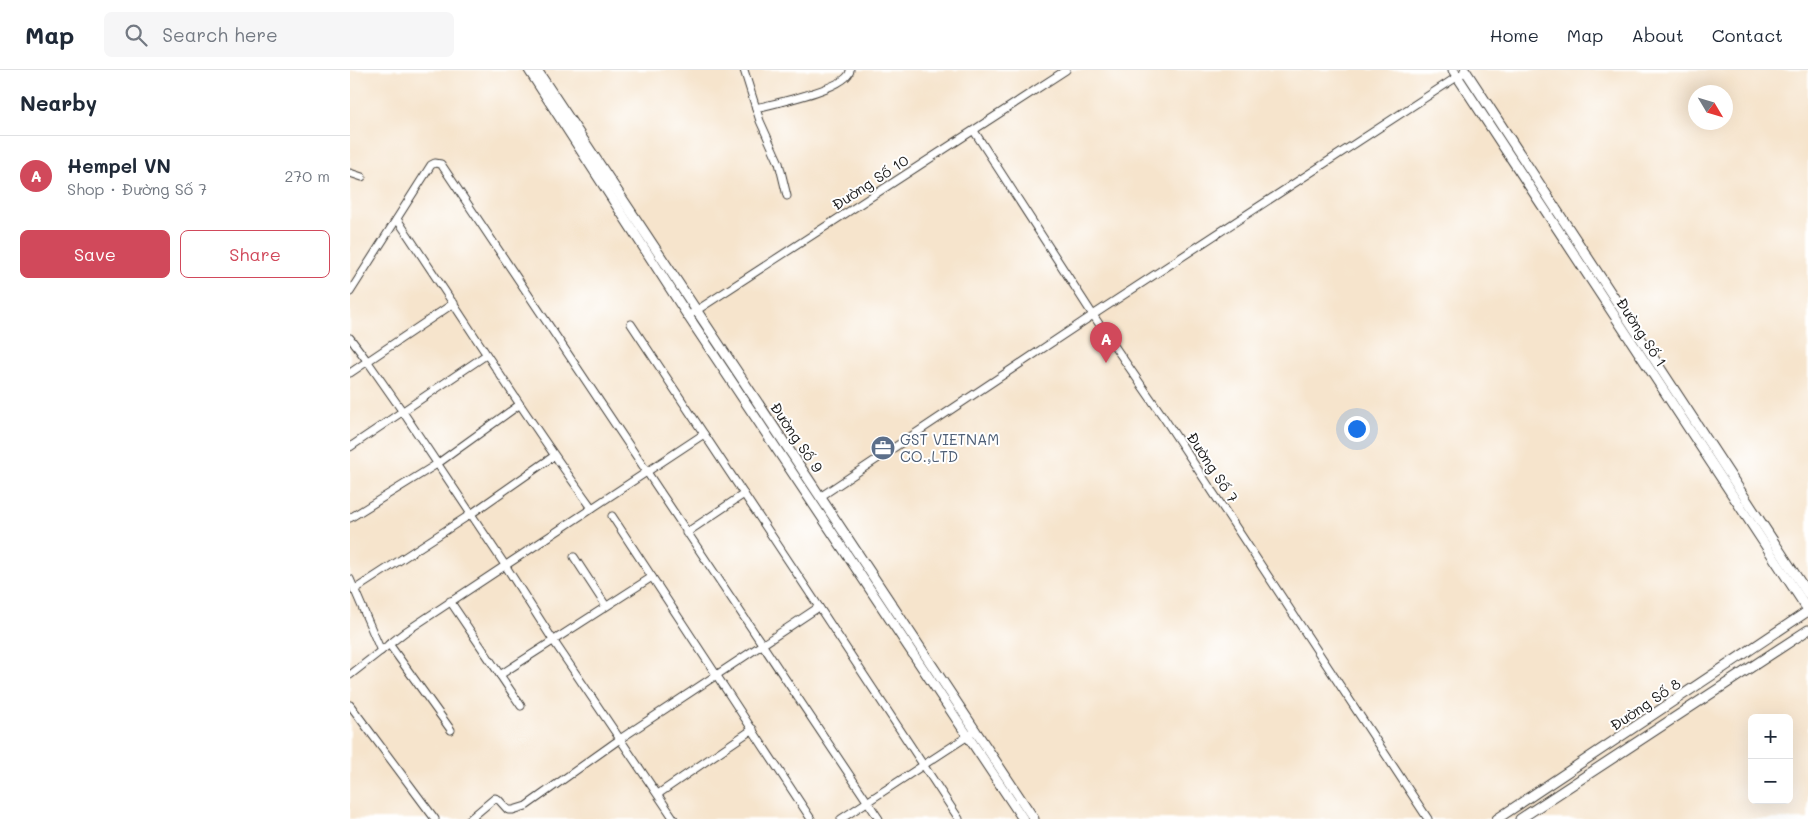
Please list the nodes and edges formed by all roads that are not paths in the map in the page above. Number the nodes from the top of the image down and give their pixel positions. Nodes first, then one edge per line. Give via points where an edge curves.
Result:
1 (529, 70) edge
2 (537, 70) edge
3 (744, 70) edge
4 (850, 70) edge
5 (1066, 70) edge
6 (1466, 71) edge
7 (1455, 73) edge
8 (756, 108) junction
9 (974, 131) junction
10 (350, 173) edge
11 (362, 177) dead end
12 (788, 196) dead end
13 (397, 219) junction
14 (352, 283) edge
15 (350, 292) edge
16 (454, 304) junction
17 (692, 313) junction
18 (1093, 315) junction
19 (631, 324) dead end
20 (350, 338) edge
21 (486, 355) junction
22 (368, 362) junction
23 (350, 373) edge
24 (519, 406) junction
25 (403, 412) junction
26 (704, 434) junction
27 (350, 448) edge
28 (554, 456) junction
29 (437, 464) junction
30 (647, 471) junction
31 (744, 494) junction
32 (820, 497) junction
33 (592, 508) junction
34 (471, 514) junction
35 (612, 516) dead end
36 (350, 518) edge
37 (686, 533) junction
38 (574, 557) dead end
39 (505, 565) junction
40 (652, 577) junction
41 (350, 579) edge
42 (354, 590) junction
43 (1808, 594) edge
44 (450, 601) junction
45 (606, 606) junction
46 (819, 607) junction
47 (1808, 611) edge
48 (1808, 630) edge
49 (553, 640) junction
50 (389, 644) junction
51 (762, 645) junction
52 (381, 650) junction
53 (716, 674) junction
54 (350, 675) edge
55 (500, 675) junction
56 (350, 704) edge
57 (521, 706) dead end
58 (753, 729) junction
59 (451, 730) dead end
60 (971, 734) junction
61 (620, 739) junction
62 (923, 766) junction
63 (658, 794) junction
64 (868, 802) junction
65 (434, 818) edge
66 (470, 819) edge
67 (674, 819) edge
68 (811, 819) edge
69 (841, 819) edge
70 (879, 819) edge
71 (959, 819) edge
72 (1023, 819) edge
73 (1034, 819) edge
74 (1428, 819) edge
75 (1497, 819) edge
76 (1520, 819) edge

1 - 17 street, Đường Số 9
2 - 17 street, Đường Số 9
3 - 8 street
4 - 8 street via 847,77 828,88
5 - 9 street, Đường Số 10
6 - 7 street
6 - 43 street, Đường Số 1
7 - 18 street
7 - 47 street, Đường Số 1
8 - 12 street via 779,163
9 - 17 street, Đường Số 10
9 - 18 street, Đường Số 7
10 - 11 street
13 - 14 street
13 - 16 street
13 - 30 street via 431,165 441,164
14 - 15 street
16 - 21 street
16 - 22 street
17 - 32 street, Đường Số 9
17 - 60 street, Đường Số 9
18 - 32 street
18 - 74 street, Đường Số 7
19 - 26 street
20 - 22 street
21 - 24 street
21 - 25 street
22 - 23 street
22 - 25 street
24 - 28 street
24 - 29 street
25 - 27 street
25 - 29 street
26 - 30 street
26 - 31 street
28 - 33 street
28 - 34 street
29 - 34 street
29 - 36 street
30 - 33 street
30 - 37 street
31 - 37 street
31 - 46 street
32 - 60 street, Đường Số 9
33 - 39 street
34 - 39 street
34 - 42 street
35 - 40 street
37 - 51 street
38 - 45 street
39 - 44 street
39 - 49 street
40 - 45 street
40 - 53 street
41 - 42 street
42 - 52 street
44 - 50 street
44 - 55 street
45 - 49 street
46 - 51 street
46 - 62 street
47 - 75 street, Đường Số 8
48 - 76 street, Đường Số 8
49 - 55 street
49 - 61 street
50 - 52 street
50 - 59 street
51 - 53 street
51 - 64 street
52 - 54 street
53 - 58 street
53 - 61 street
55 - 57 street
56 - 65 street
58 - 63 street
58 - 68 street
60 - 62 street
60 - 72 street, Đường Số 9
60 - 73 street, Đường Số 9
61 - 63 street
61 - 66 street via 526,806 508,810 495,798
62 - 64 street
62 - 71 street
63 - 67 street
64 - 69 street
64 - 70 street

